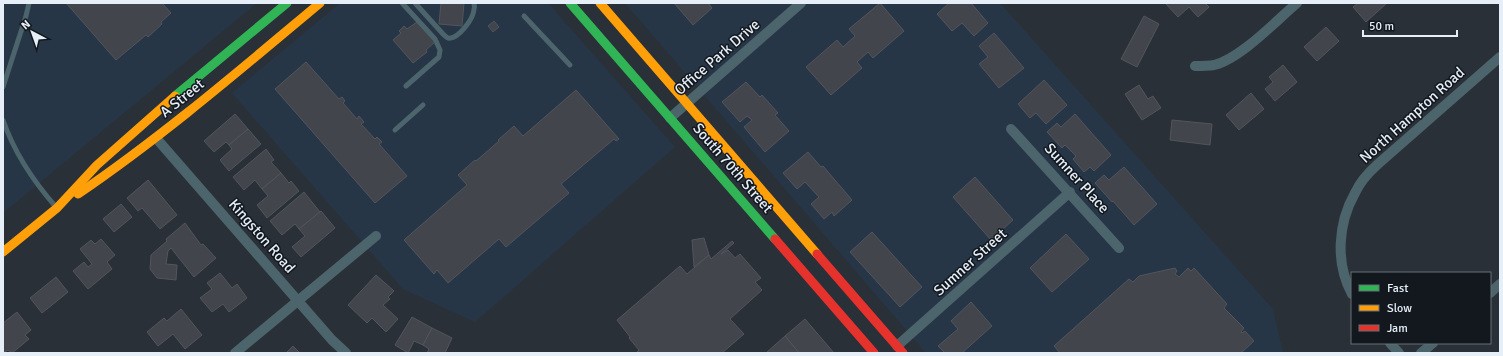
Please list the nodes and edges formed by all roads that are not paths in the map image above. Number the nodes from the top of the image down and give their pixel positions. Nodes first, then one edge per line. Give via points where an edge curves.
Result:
1 (29, 3) edge
2 (287, 3) edge
3 (320, 3) edge
4 (402, 3) edge
5 (415, 3) edge
6 (474, 3) edge
7 (570, 3) edge
8 (600, 3) edge
9 (801, 3) edge
10 (1297, 3) edge
11 (524, 16) dead end
12 (1500, 57) edge
13 (570, 65) dead end
14 (1195, 66) dead end
15 (406, 86) dead end
16 (3, 87) edge
17 (687, 103) junction
18 (423, 105) dead end
19 (670, 118) junction
20 (3, 120) edge
21 (1012, 129) dead end
22 (394, 130) dead end
23 (156, 138) junction
24 (1070, 192) junction
25 (57, 208) junction
26 (376, 236) dead end
27 (1120, 248) dead end
28 (3, 252) edge
29 (1500, 284) edge
30 (1351, 291) edge
31 (1491, 292) edge
32 (299, 300) junction
33 (1391, 344) edge
34 (1432, 344) edge
35 (900, 349) edge
36 (235, 353) edge
37 (346, 353) edge
38 (874, 353) edge
39 (888, 353) edge
40 (1399, 353) edge
41 (1421, 353) edge

1 - 16 lane
2 - 25 main road, A Street via 97,165
3 - 23 main road, A Street
4 - 15 lane via 435,39 440,50 438,57
5 - 6 lane via 448,38 460,33 466,26 474,10
7 - 19 main road, South 70th Street
8 - 17 main road, South 70th Street
9 - 17 street, Office Park Drive
10 - 14 street via 1234,55 1214,65
11 - 13 lane
12 - 30 street, North Hampton Road via 1366,175 1355,191 1343,221 1341,237 1341,257
17 - 19 street, Office Park Drive
17 - 35 main road, South 70th Street
18 - 22 lane
19 - 38 main road, South 70th Street
20 - 25 lane via 16,151
21 - 24 street, Sumner Place
23 - 25 main road, A Street
23 - 32 street, Kingston Road
24 - 27 street, Sumner Place
24 - 35 street, Sumner Street
25 - 28 main road, A Street
26 - 32 street
29 - 31 street
32 - 36 street
32 - 37 street, Kingston Road
33 - 40 street
34 - 41 street
35 - 39 main road, Sumner Street

